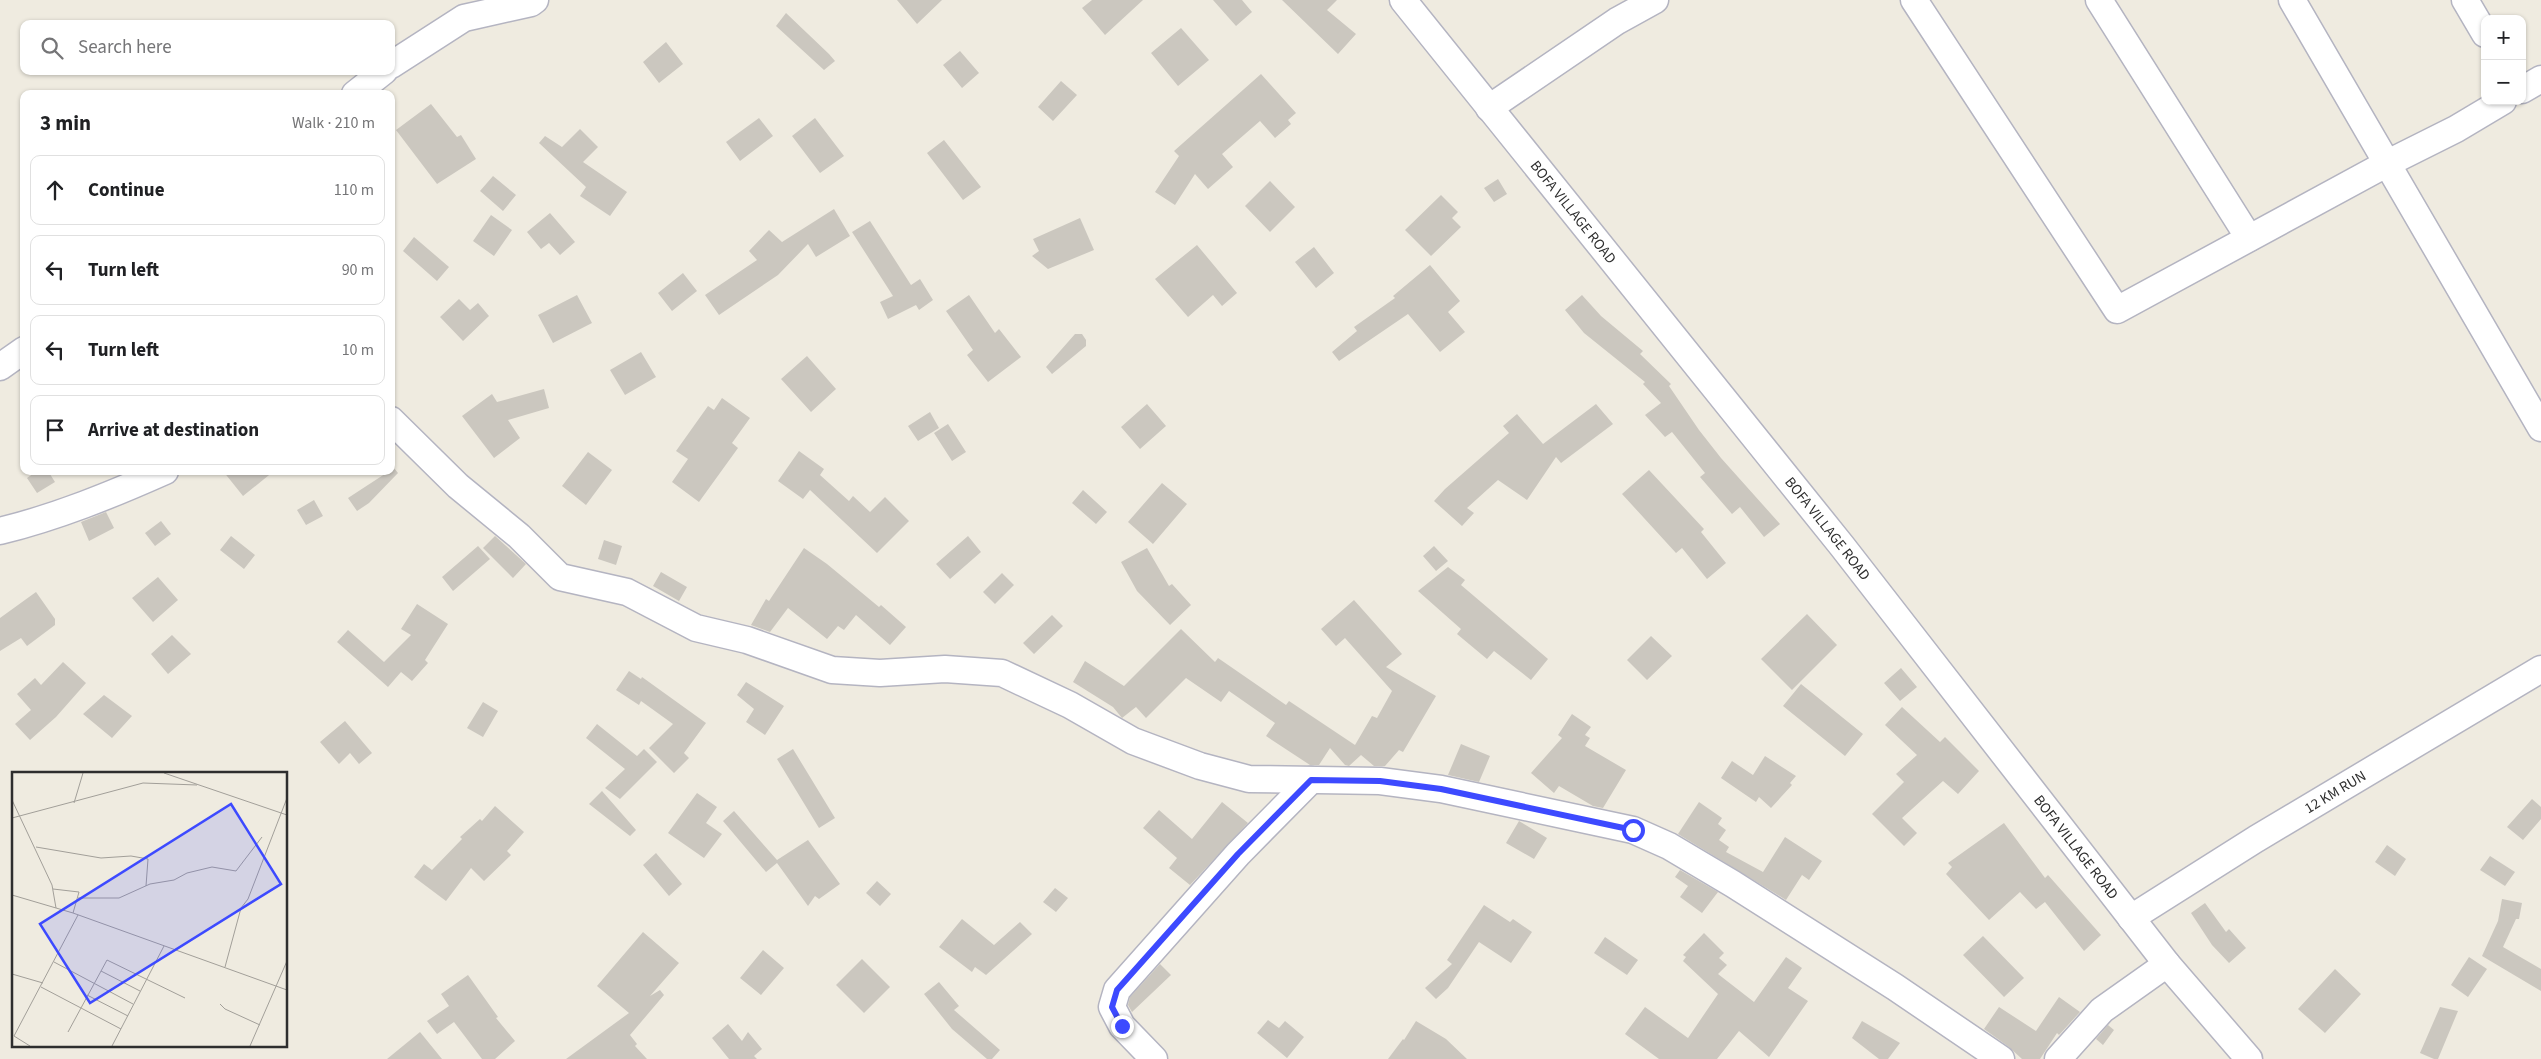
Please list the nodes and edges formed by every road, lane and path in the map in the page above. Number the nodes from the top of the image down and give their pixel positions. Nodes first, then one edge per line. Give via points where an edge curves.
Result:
1 (535, 0) edge
2 (1403, 0) edge
3 (1655, 0) edge
4 (1914, 0) edge
5 (2099, 0) edge
6 (2292, 0) edge
7 (2465, 0) edge
8 (2481, 27) edge
9 (395, 63) edge
10 (379, 75) edge
11 (2541, 79) edge
12 (2526, 88) edge
13 (360, 90) edge
14 (2496, 105) edge
15 (1489, 108) junction
16 (2386, 164) junction
17 (2249, 238) junction
18 (20, 353) edge
19 (0, 367) edge
20 (395, 424) edge
21 (2541, 428) edge
22 (156, 475) edge
23 (0, 531) edge
24 (2541, 669) edge
25 (1311, 780) junction
26 (2131, 918) junction
27 (2167, 964) junction
28 (1154, 1059) edge
29 (2001, 1059) edge
30 (2058, 1059) edge
31 (2249, 1059) edge

1 - 9 street via 531,4 464,18
2 - 15 street, BOFA VILLAGE ROAD
3 - 15 street via 1617,21
4 - 17 street via 2117,310
5 - 17 street
6 - 16 street
7 - 8 street
10 - 13 street
11 - 12 street
14 - 16 street
15 - 26 street, BOFA VILLAGE ROAD via 1842,546
16 - 17 street
16 - 21 street
18 - 19 street
20 - 25 street via 458,486 519,536 560,577 627,592 696,628 747,640 832,670 880,673 945,669 1002,673 1070,705 1133,741 1200,766 1249,779
22 - 23 street via 89,504 35,523
24 - 26 street, 12 KM RUN via 2256,838
25 - 28 street via 1238,854 1117,990 1112,1007 1122,1026
25 - 29 street via 1380,781 1441,789 1633,830 1669,846 1742,890
26 - 27 street, BOFA VILLAGE ROAD
27 - 30 street via 2102,1010
27 - 31 street, BOFA VILLAGE ROAD

